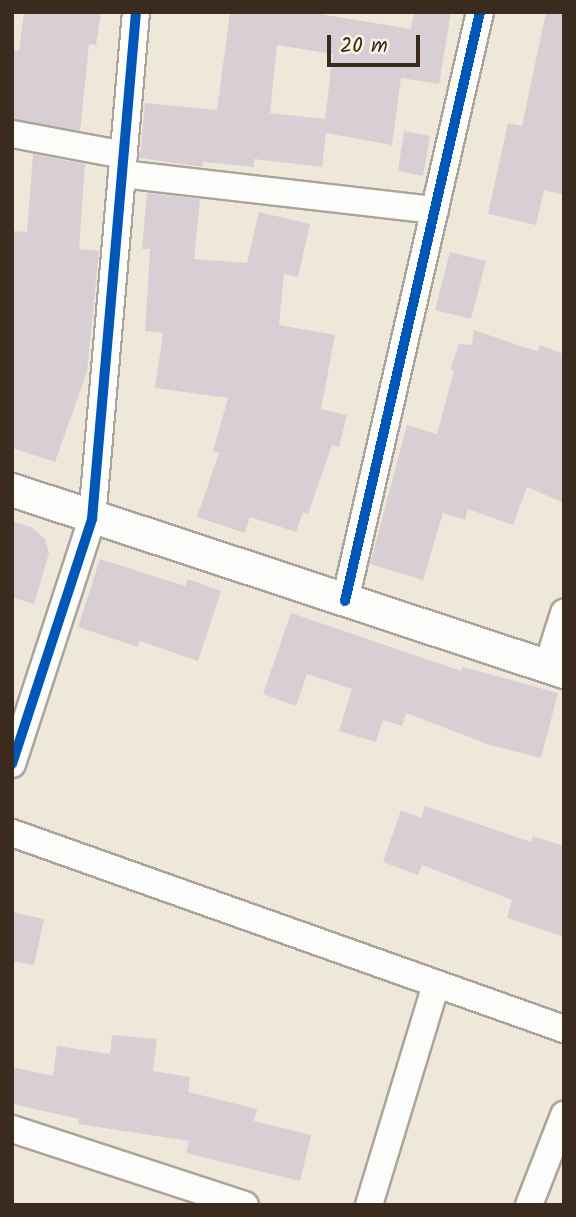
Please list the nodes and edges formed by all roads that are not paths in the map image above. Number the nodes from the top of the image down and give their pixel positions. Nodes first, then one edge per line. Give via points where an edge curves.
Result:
1 (136, 12) edge
2 (480, 12) edge
3 (12, 134) edge
4 (123, 165) junction
5 (435, 210) junction
6 (12, 490) edge
7 (92, 519) junction
8 (345, 601) junction
9 (564, 613) edge
10 (555, 669) edge
11 (12, 764) edge
12 (12, 833) edge
13 (436, 984) junction
14 (564, 1030) edge
15 (564, 1115) edge
16 (12, 1129) edge
17 (244, 1205) edge
18 (369, 1205) edge
19 (529, 1205) edge

1 - 4 street
2 - 5 street
3 - 4 street
4 - 5 street
4 - 7 street
5 - 8 street
6 - 7 street
7 - 8 street
7 - 11 street
8 - 10 street
9 - 10 street
12 - 13 street
13 - 14 street
13 - 18 street
15 - 19 street
16 - 17 street

